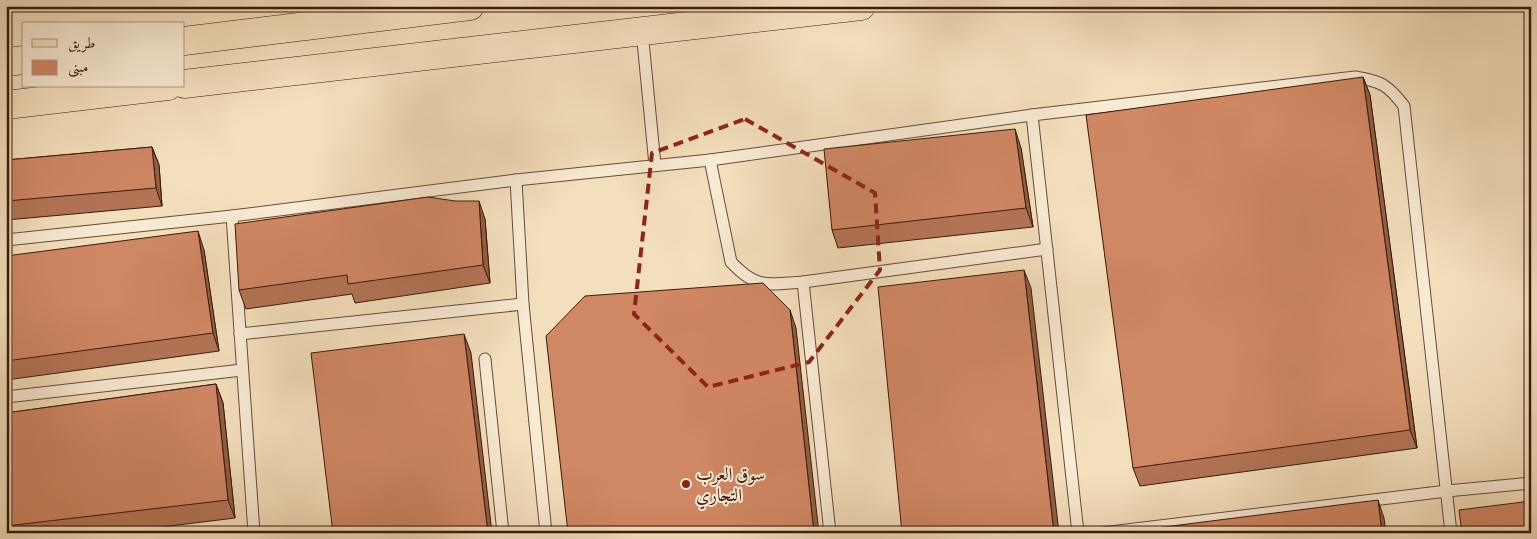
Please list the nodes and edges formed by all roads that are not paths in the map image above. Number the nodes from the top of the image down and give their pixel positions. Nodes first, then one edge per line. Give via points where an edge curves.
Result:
1 (470, 6) edge
2 (861, 6) edge
3 (642, 31) junction
4 (185, 41) edge
5 (22, 60) edge
6 (6, 62) edge
7 (185, 84) edge
8 (151, 88) edge
9 (6, 105) edge
10 (1032, 115) junction
11 (710, 160) junction
12 (654, 165) junction
13 (516, 180) junction
14 (232, 216) junction
15 (6, 240) edge
16 (1046, 249) junction
17 (803, 282) junction
18 (523, 304) junction
19 (240, 334) junction
20 (484, 360) dead end
21 (242, 370) junction
22 (6, 397) edge
23 (1531, 483) edge
24 (1447, 491) junction
25 (254, 533) edge
26 (503, 533) edge
27 (546, 533) edge
28 (830, 533) edge
29 (1078, 533) edge
30 (1102, 533) edge
31 (1452, 533) edge

1 - 4 main road
2 - 3 main road
3 - 7 main road
3 - 12 lane
5 - 6 main road
8 - 9 main road
10 - 11 lane
10 - 16 lane
10 - 24 lane via 1355,77 1373,80 1392,90 1404,106
11 - 12 lane
11 - 17 lane via 731,262 753,282
12 - 13 lane
13 - 14 lane
13 - 18 lane
14 - 15 lane
14 - 19 lane
16 - 17 lane
16 - 29 lane
17 - 28 lane
18 - 19 lane
18 - 27 lane
19 - 21 lane
20 - 26 lane
21 - 22 lane
21 - 25 lane
23 - 24 lane
24 - 30 lane
24 - 31 lane

